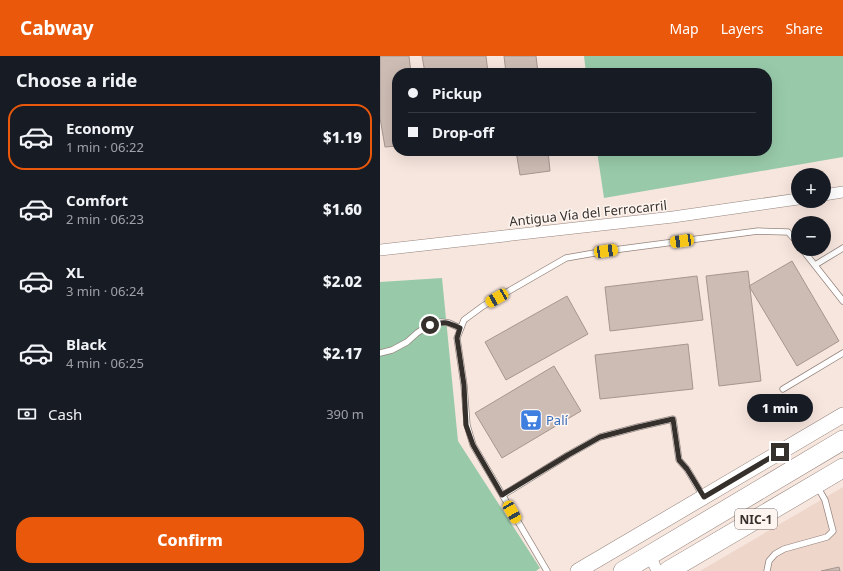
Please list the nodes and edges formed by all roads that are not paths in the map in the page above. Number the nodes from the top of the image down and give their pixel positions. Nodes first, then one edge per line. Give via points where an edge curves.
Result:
1 (843, 192) edge
2 (831, 194) edge
3 (791, 200) edge
4 (791, 235) edge
5 (843, 248) edge
6 (380, 250) edge
7 (808, 256) edge
8 (815, 265) junction
9 (843, 301) edge
10 (460, 328) junction
11 (380, 353) edge
12 (843, 353) edge
13 (783, 389) dead end
14 (843, 415) edge
15 (843, 430) edge
16 (843, 440) edge
17 (822, 452) junction
18 (843, 468) edge
19 (816, 484) junction
20 (502, 495) junction
21 (704, 497) junction
22 (653, 563) edge
23 (547, 571) edge
24 (578, 571) edge
25 (623, 571) edge
26 (668, 571) edge
27 (767, 571) edge

1 - 2 street
3 - 6 street, Antigua Vía del Ferrocarril via 673,217
4 - 10 lane via 788,232 758,231 566,258 483,306 464,320
5 - 8 lane
7 - 8 lane
8 - 9 lane
10 - 11 lane via 441,322 430,325 407,342
10 - 20 lane via 457,338 464,385 466,425 473,445
12 - 13 lane
14 - 21 street
15 - 17 highway
16 - 17 highway, NIC-1
17 - 22 highway, NIC-1
18 - 19 highway, NIC-1
19 - 26 highway, NIC-1
19 - 27 lane via 825,500 833,531 827,537 775,554 769,560
20 - 21 lane via 600,437 673,419 679,460
20 - 23 lane
21 - 24 street
22 - 25 highway, NIC-1

